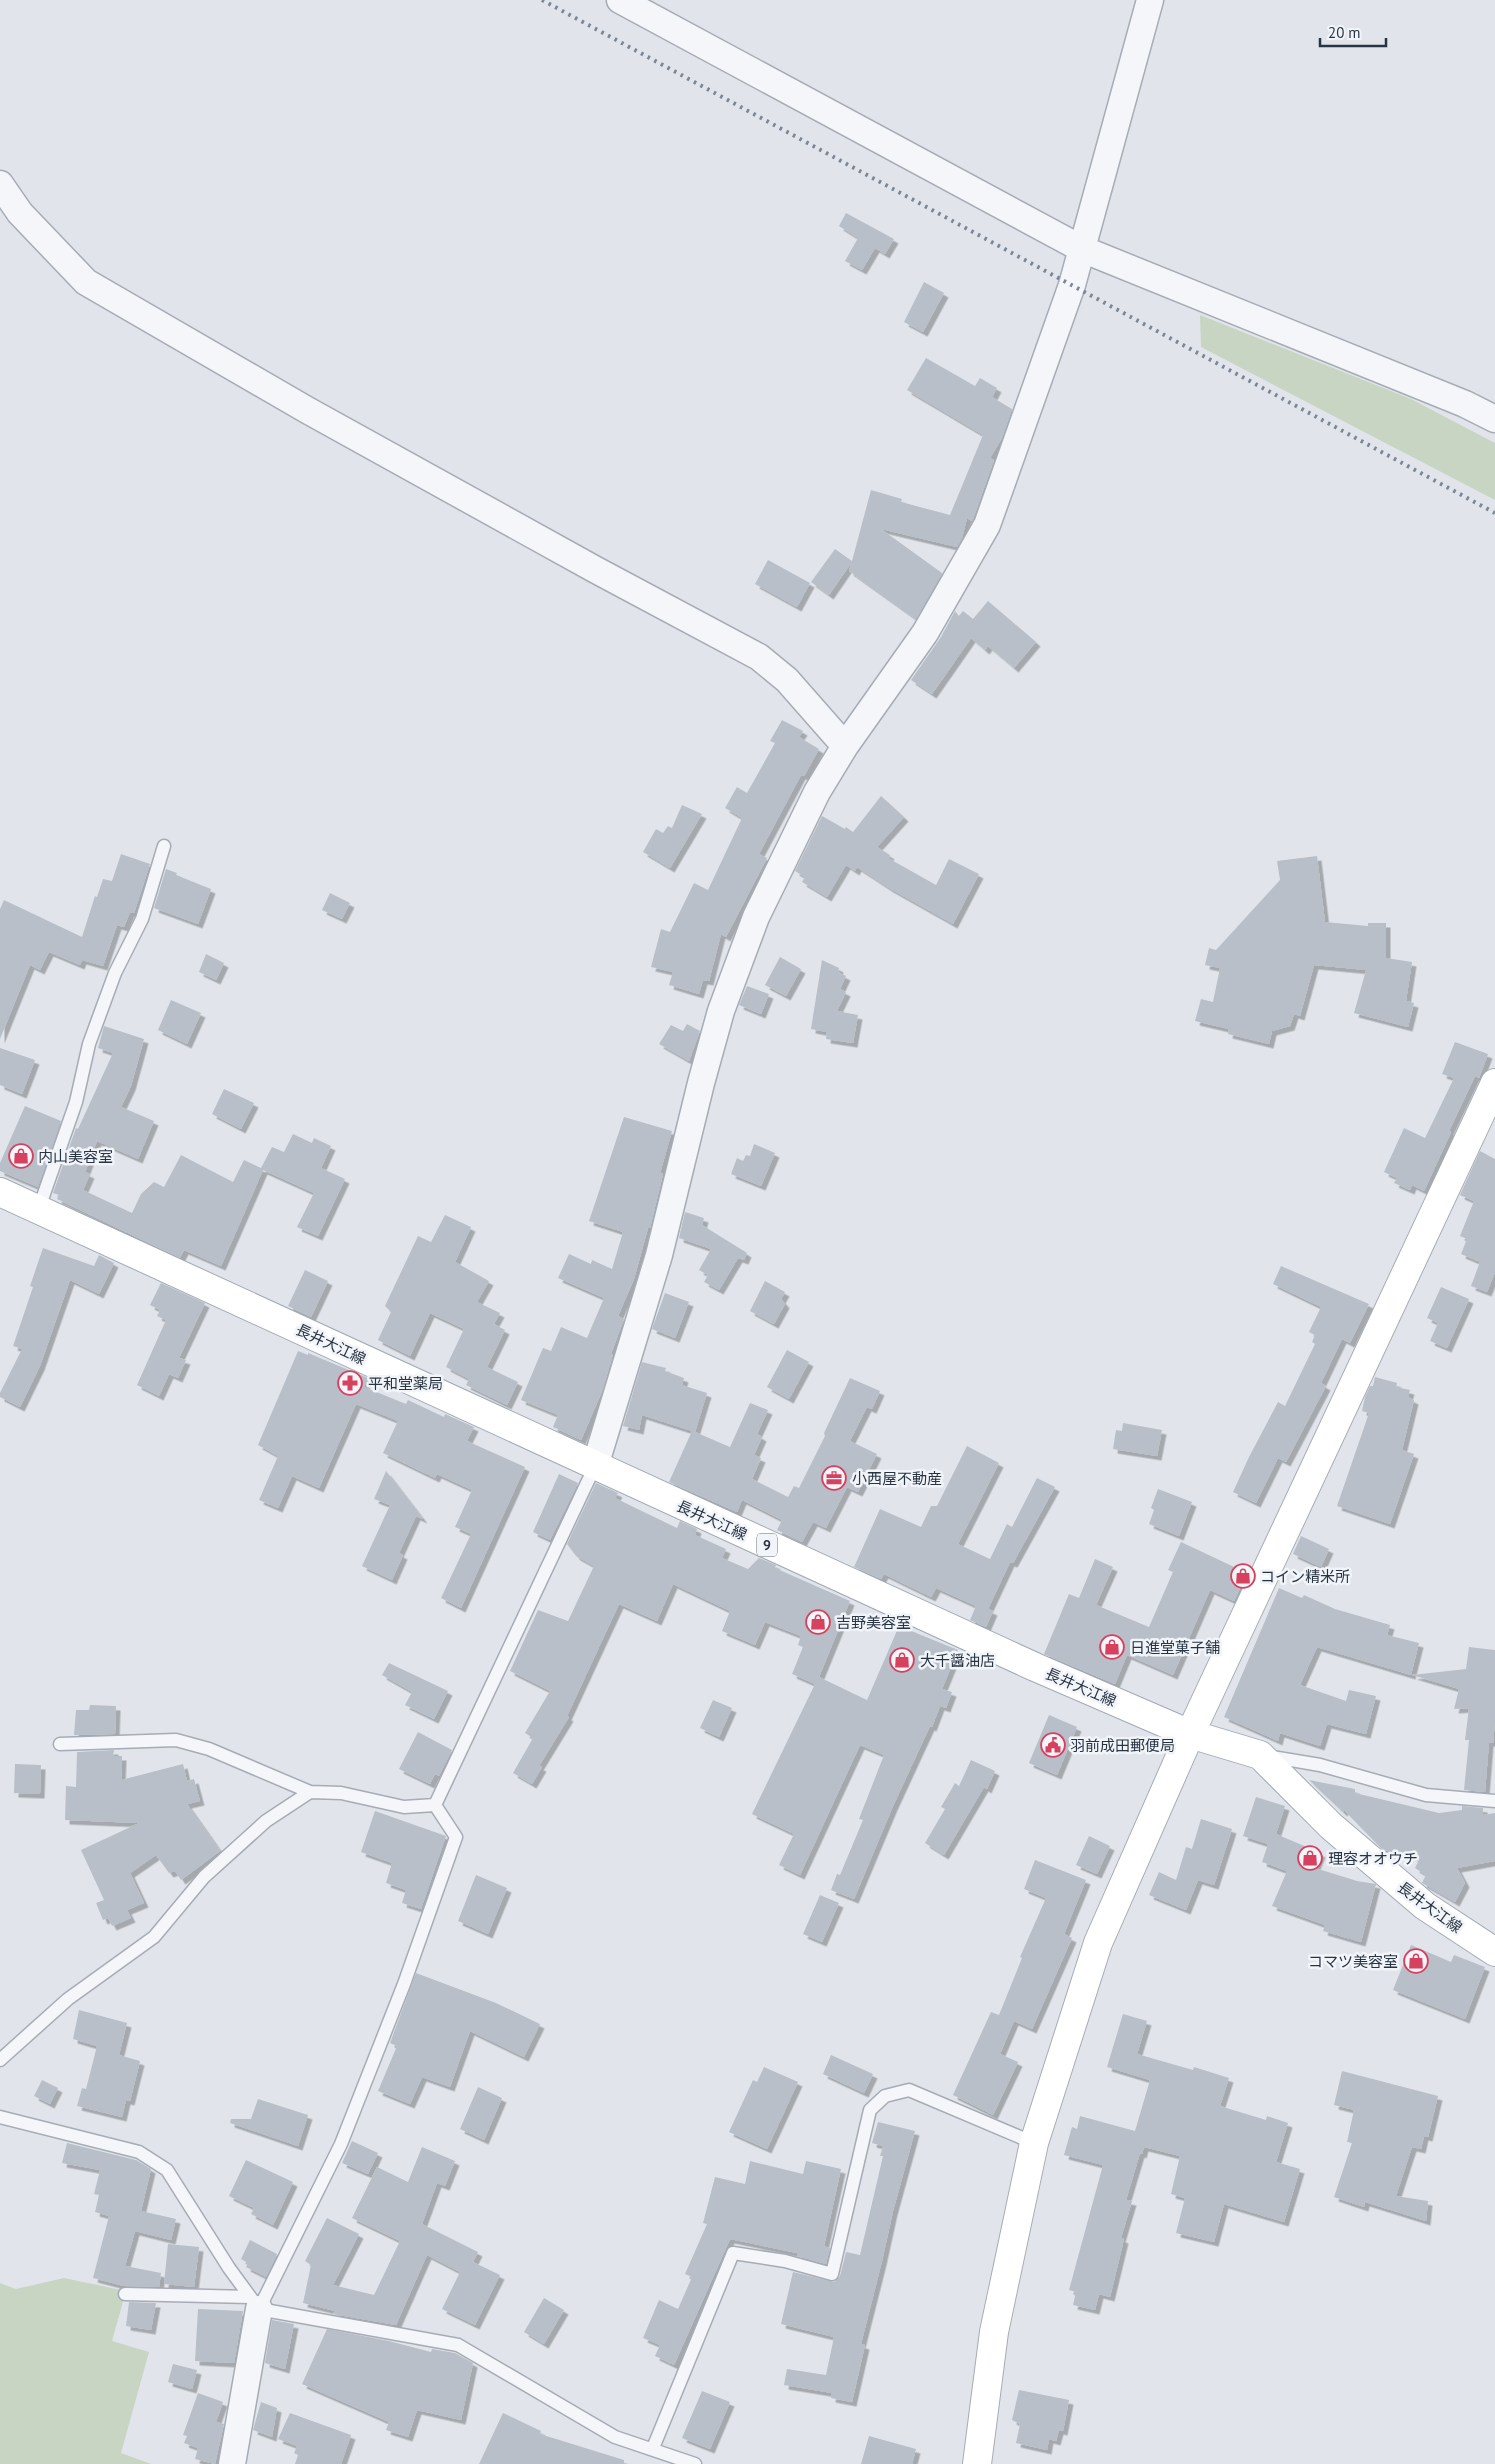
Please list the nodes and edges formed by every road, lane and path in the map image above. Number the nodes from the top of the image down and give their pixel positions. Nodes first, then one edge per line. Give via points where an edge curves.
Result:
1 (620, 0) edge
2 (1150, 0) edge
3 (0, 184) edge
4 (1082, 249) junction
5 (1495, 419) edge
6 (845, 746) junction
7 (164, 846) dead end
8 (1495, 1083) edge
9 (0, 1192) edge
10 (39, 1208) junction
11 (595, 1466) junction
12 (1190, 1734) junction
13 (60, 1744) dead end
14 (1260, 1755) junction
15 (310, 1792) junction
16 (1495, 1801) edge
17 (435, 1806) junction
18 (1495, 1952) edge
19 (0, 2060) edge
20 (0, 2117) edge
21 (1034, 2143) junction
22 (125, 2294) dead end
23 (255, 2303) junction
24 (653, 2448) junction
25 (232, 2464) edge
26 (695, 2464) edge
27 (977, 2464) edge

1 - 4 street
2 - 4 street
3 - 6 street via 20,212 86,282 315,415 759,657 787,680
4 - 5 street
4 - 6 street via 987,525 925,633
6 - 11 street via 817,792 756,917 721,1011 659,1256
7 - 10 lane via 142,919 115,973 89,1044 76,1102
8 - 12 main road
9 - 10 main road, 長井大江線 / 9
10 - 11 main road, 長井大江線 / 9
11 - 12 main road, 長井大江線 / 9
11 - 17 lane
12 - 14 main road, 長井大江線 / 9
12 - 21 main road via 1098,1943
13 - 15 lane via 176,1740 209,1749
14 - 16 lane via 1320,1765 1426,1795
14 - 18 main road, 長井大江線 / 9 via 1331,1826 1425,1906
15 - 17 lane via 340,1793 404,1807
15 - 19 lane via 266,1821 204,1877 154,1937 68,1999
17 - 23 lane via 456,1837 404,1984 341,2144
20 - 23 lane via 138,2152 167,2170
21 - 24 lane via 909,2090 885,2096 870,2110 832,2274 785,2261 733,2253
21 - 27 main road via 994,2332
22 - 23 lane
23 - 24 lane via 458,2345 615,2437
23 - 25 street
24 - 26 lane

